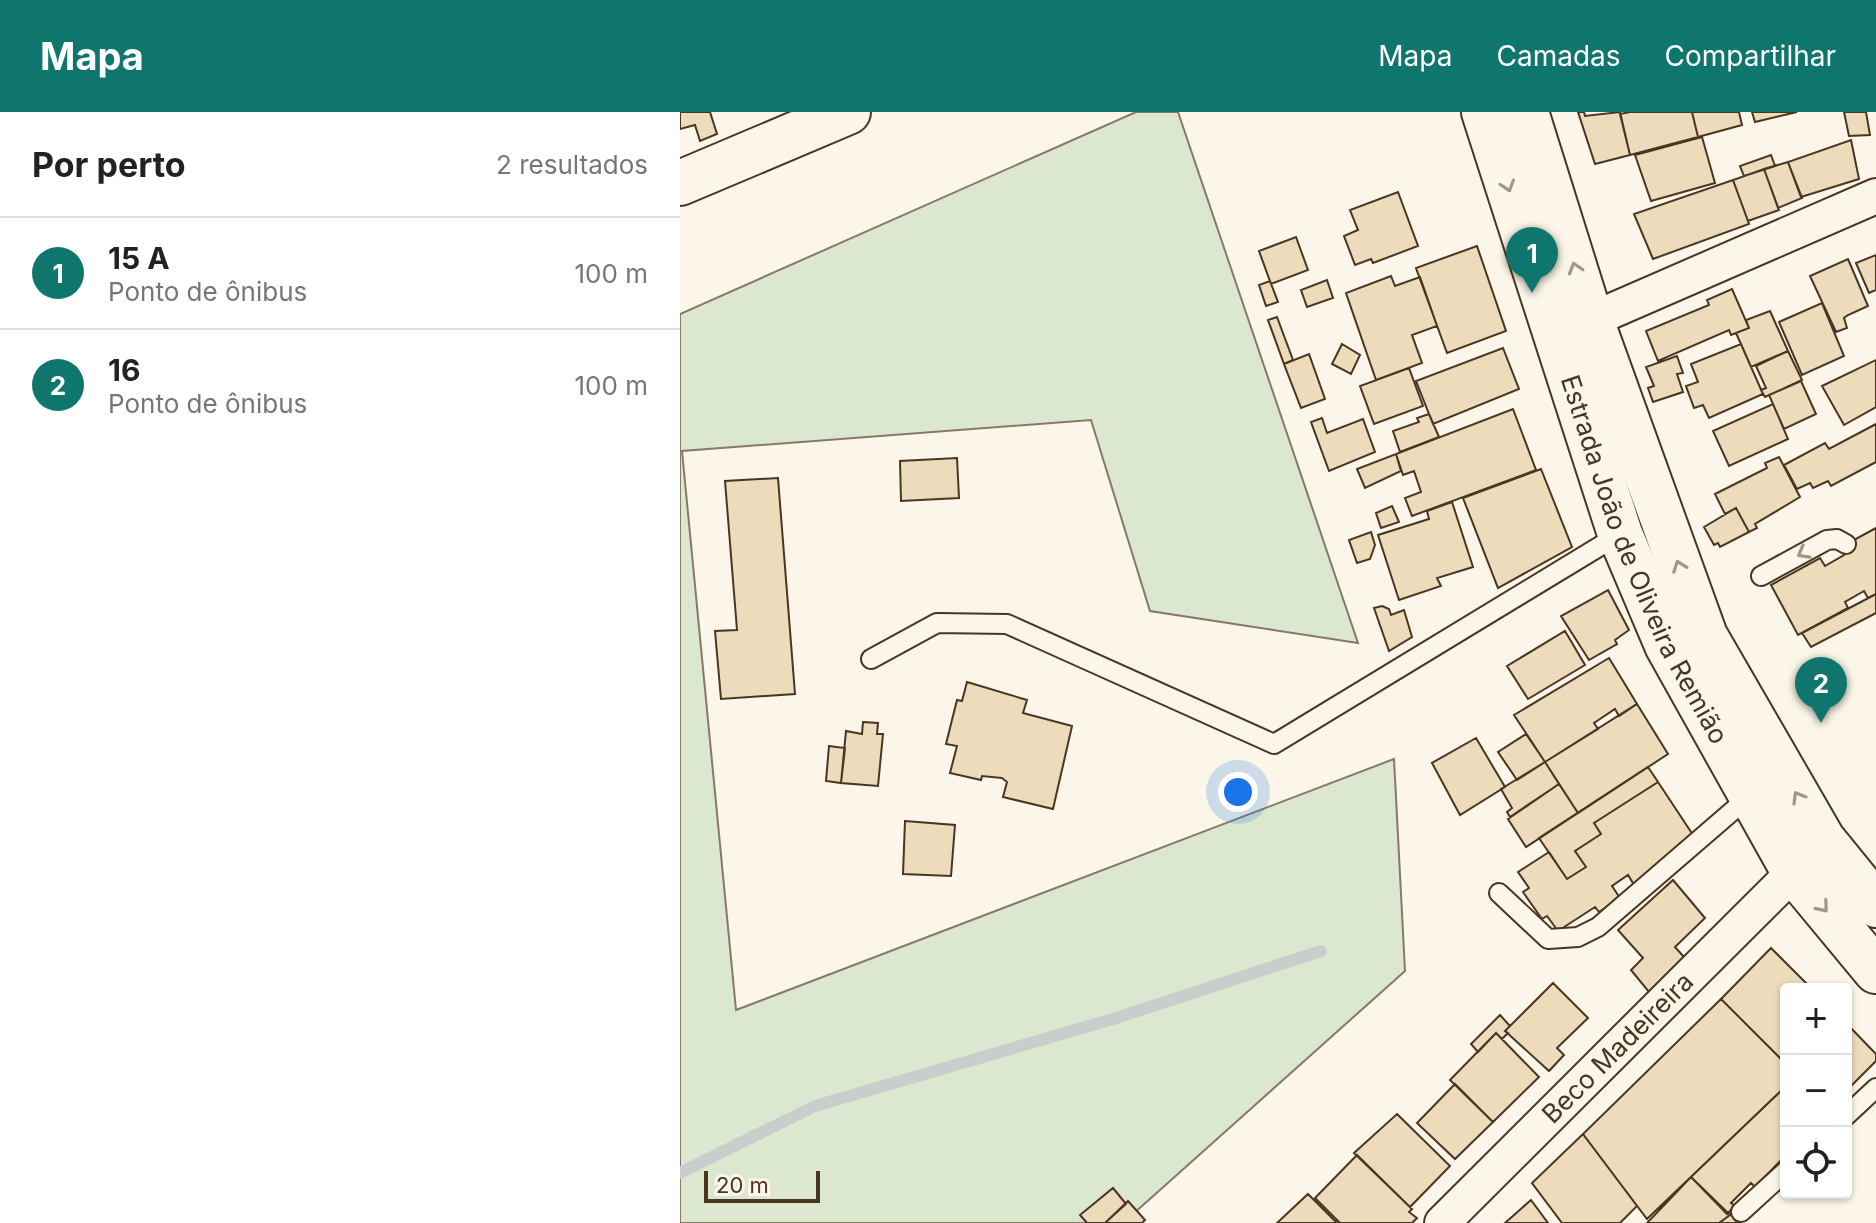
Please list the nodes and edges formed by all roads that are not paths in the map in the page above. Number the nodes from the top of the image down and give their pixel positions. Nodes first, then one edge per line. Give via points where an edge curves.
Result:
1 (848, 112) edge
2 (1484, 112) edge
3 (1526, 112) edge
4 (680, 183) edge
5 (1876, 196) edge
6 (1591, 320) junction
7 (1620, 534) junction
8 (1846, 544) dead end
9 (1761, 576) dead end
10 (871, 659) dead end
11 (1751, 795) junction
12 (1794, 872) junction
13 (1499, 893) dead end
14 (1875, 900) edge
15 (1876, 971) edge
16 (1876, 1088) edge
17 (1852, 1110) edge
18 (1780, 1176) edge
19 (1741, 1212) dead end
20 (1442, 1223) edge

1 - 4 main road
2 -> 7 main road, Estrada João de Oliveira Remião
6 -> 3 main road, Estrada João de Oliveira Remião
5 - 6 street
14 -> 6 main road, Estrada João de Oliveira Remião via 1823,840 1705,636
7 - 10 lane via 1274,744 1007,624 937,623
7 - 11 main road, Estrada João de Oliveira Remião via 1667,645
8 -> 9 lane via 1827,540
11 - 12 main road, Estrada João de Oliveira Remião
11 - 13 lane via 1598,927 1578,937 1548,939
12 -> 15 main road, Estrada João de Oliveira Remião
12 - 20 street, Beco Madeireira
16 - 17 lane
18 - 19 lane

